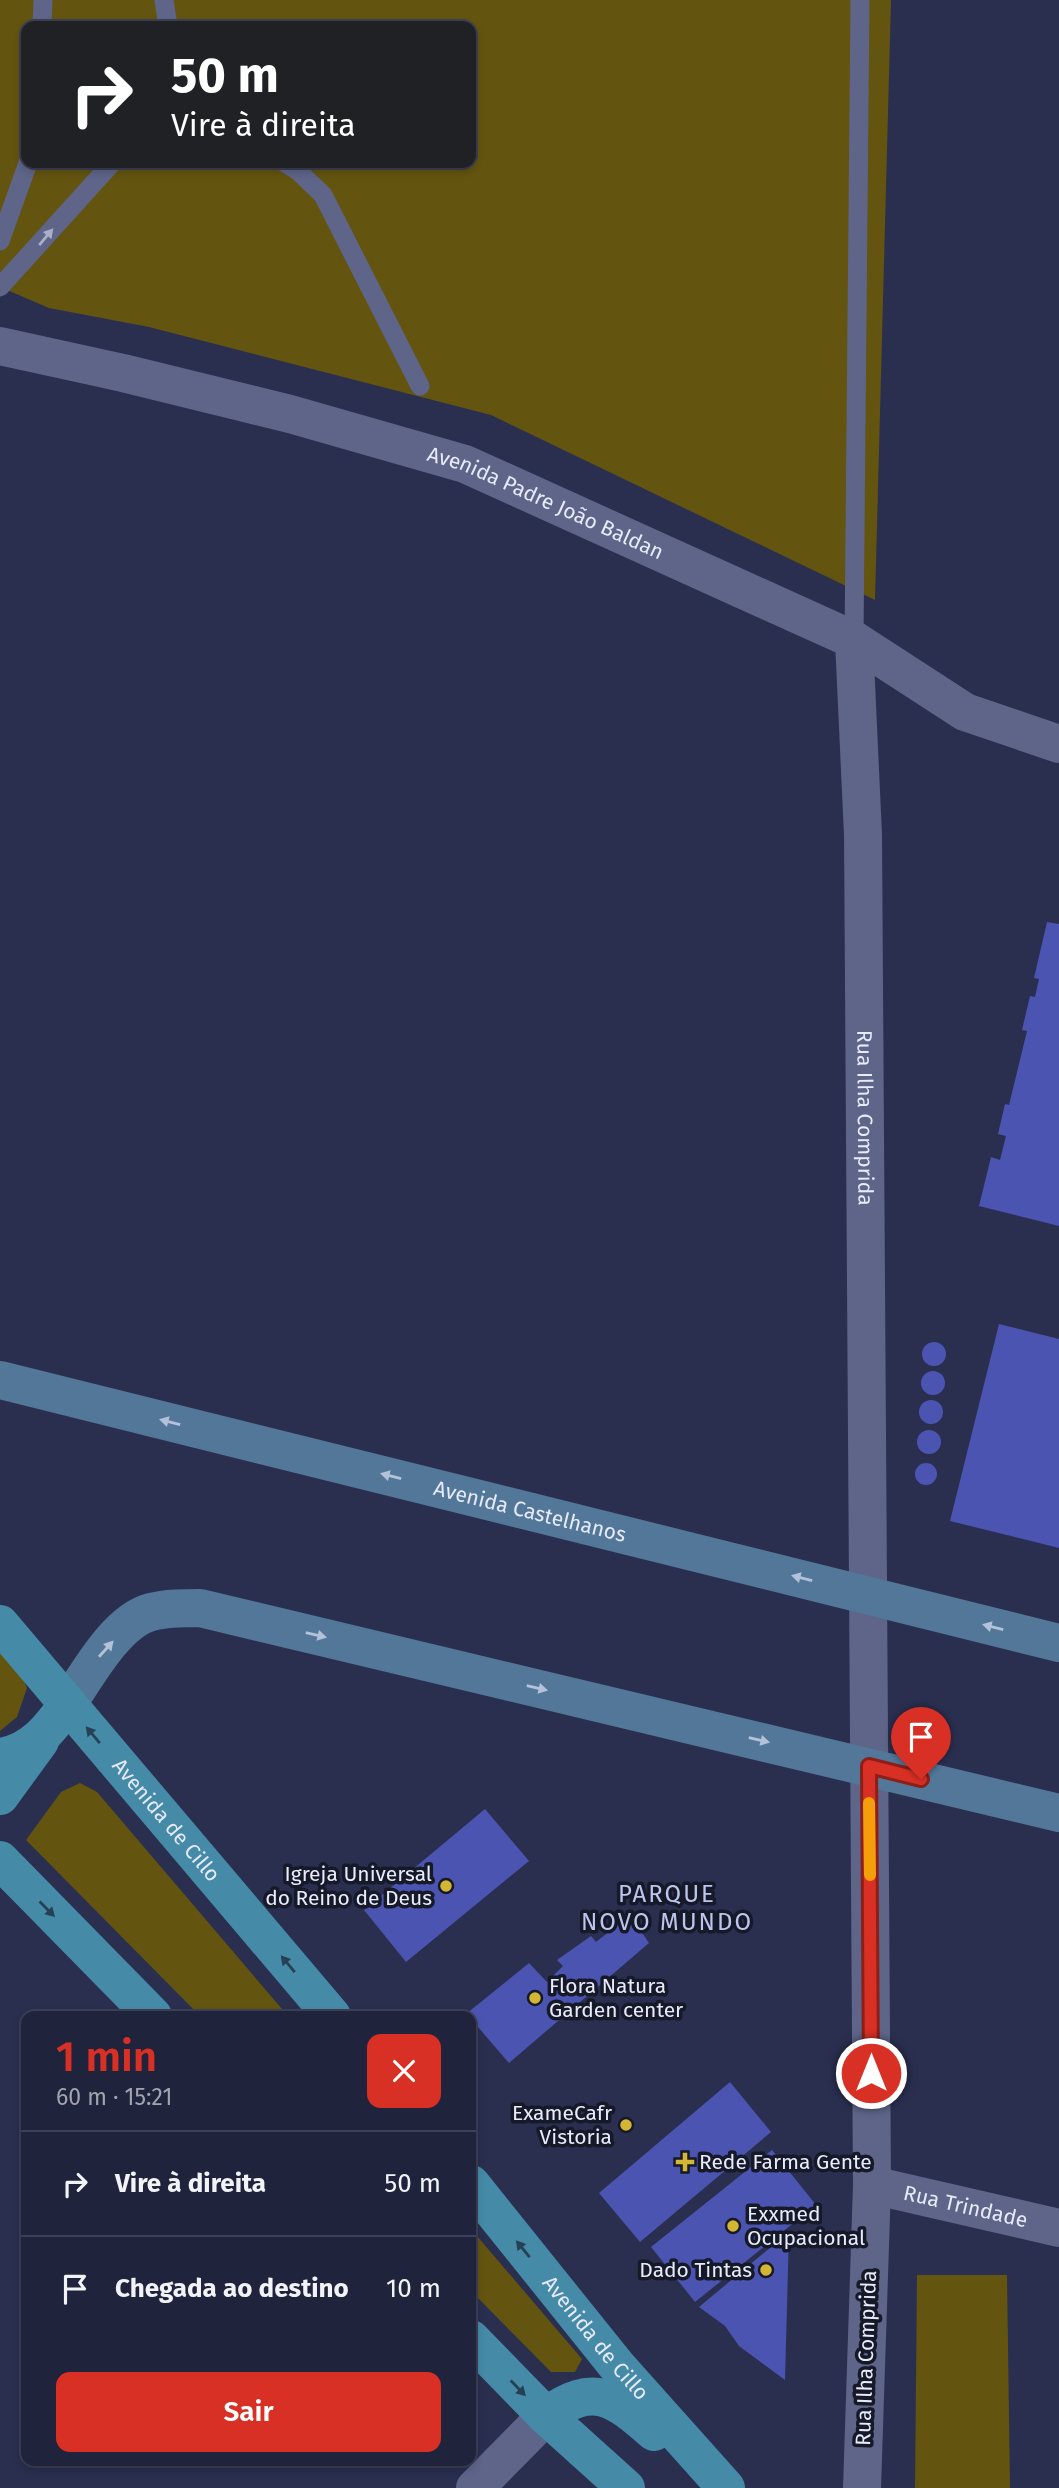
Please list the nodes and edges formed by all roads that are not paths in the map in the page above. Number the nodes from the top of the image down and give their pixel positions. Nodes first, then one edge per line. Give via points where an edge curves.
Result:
1 (43, 0) edge
2 (164, 0) edge
3 (860, 0) edge
4 (42, 21) edge
5 (167, 21) edge
6 (26, 168) edge
7 (107, 168) edge
8 (294, 168) edge
9 (0, 241) edge
10 (0, 287) edge
11 (0, 346) edge
12 (421, 386) dead end
13 (854, 640) junction
14 (1059, 744) edge
15 (0, 1380) edge
16 (868, 1594) junction
17 (0, 1624) edge
18 (1059, 1643) edge
19 (57, 1719) junction
20 (0, 1757) edge
21 (869, 1766) junction
22 (0, 1796) edge
23 (1059, 1813) edge
24 (0, 1860) edge
25 (148, 2011) edge
26 (327, 2011) edge
27 (872, 2185) junction
28 (476, 2190) edge
29 (1059, 2228) edge
30 (476, 2344) edge
31 (545, 2416) junction
32 (475, 2488) edge
33 (626, 2488) edge
34 (720, 2488) edge
35 (726, 2488) edge
36 (862, 2488) edge

1 - 4 lane
2 - 5 lane
3 - 13 lane
6 - 9 lane
10 -> 7 lane
8 - 12 lane via 323,195
11 - 13 street, Avenida Padre João Baldan via 290,414 465,464
13 - 14 street, Avenida Padre João Baldan via 965,712
13 - 16 street, Rua Ilha Comprida via 863,835
16 -> 15 main road, Avenida Castelhanos
18 -> 16 main road, Avenida Castelhanos
16 - 21 street, Rua Ilha Comprida
17 - 19 main road, Avenida de Cillo
19 - 20 main road via 26,1749
19 -> 21 main road via 99,1657 127,1626 148,1613 200,1608
19 - 22 main road
26 -> 19 main road, Avenida de Cillo
21 - 23 main road
21 - 27 street, Rua Ilha Comprida
24 -> 25 main road
27 - 29 street, Rua Trindade
27 - 36 street, Rua Ilha Comprida
35 -> 28 main road, Avenida de Cillo via 617,2366
30 -> 31 main road
31 - 32 street
31 - 33 main road
31 - 34 main road via 582,2396 602,2397 625,2407

